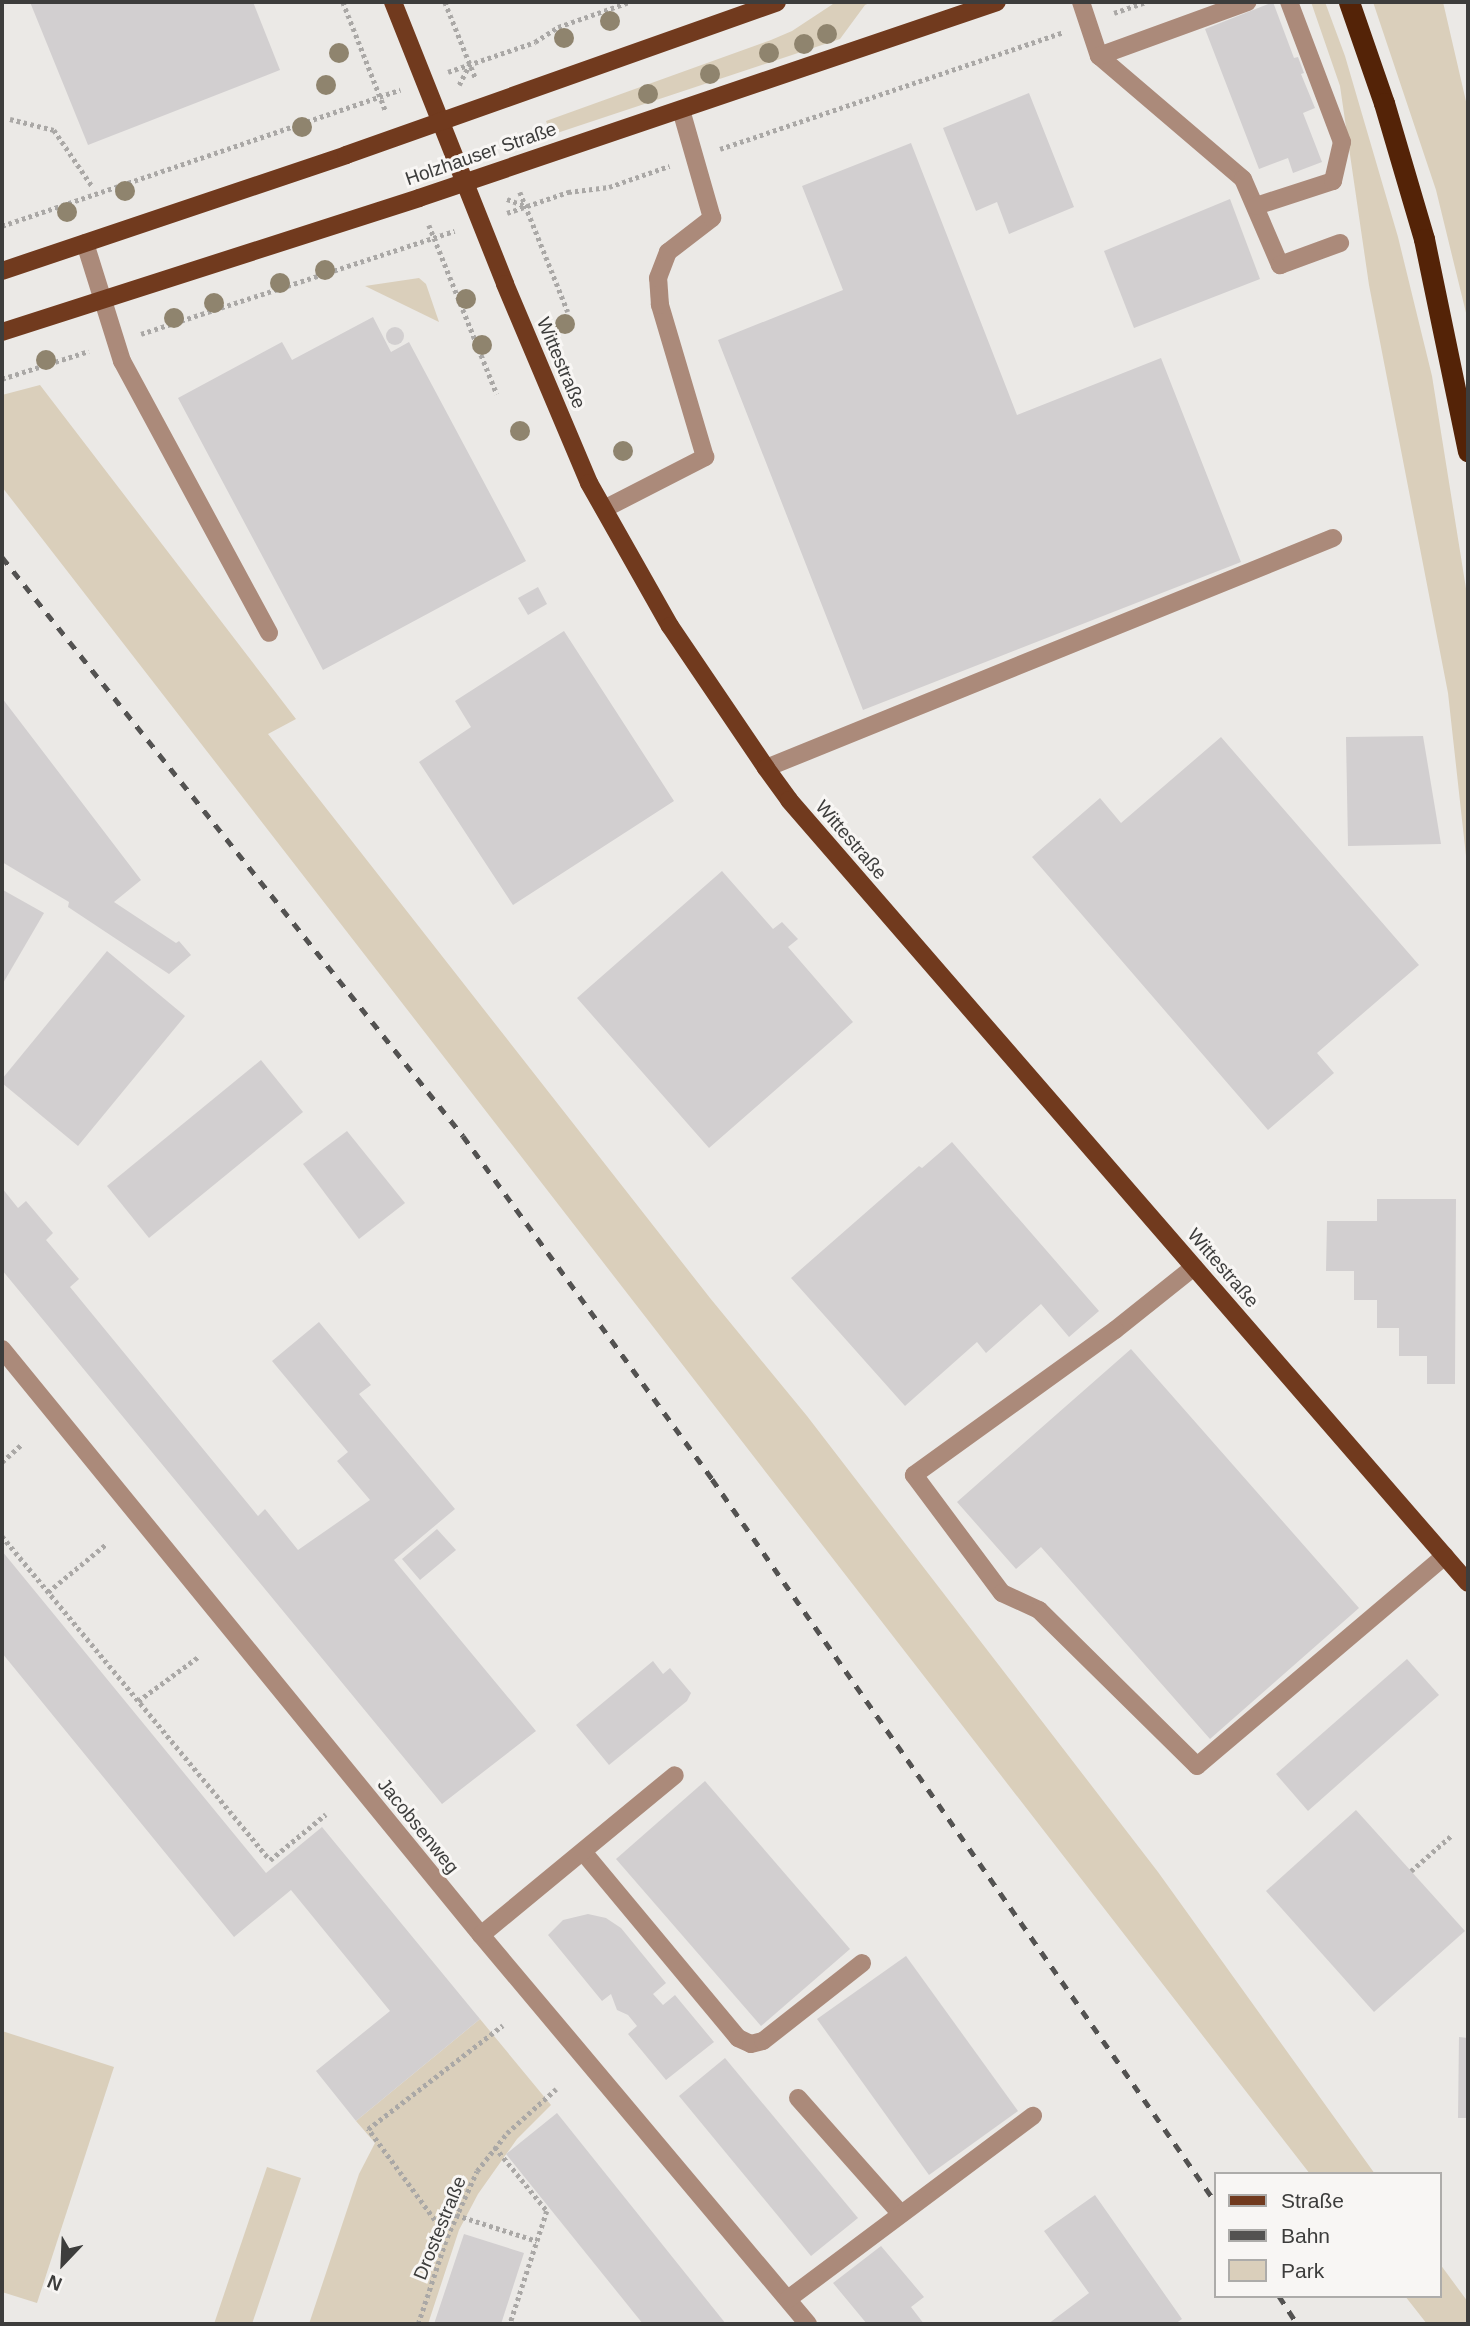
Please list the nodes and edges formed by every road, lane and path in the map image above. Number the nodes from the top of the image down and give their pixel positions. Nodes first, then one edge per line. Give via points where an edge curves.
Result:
1 (343, 2) edge
2 (393, 2) edge
3 (446, 2) edge
4 (629, 2) edge
5 (777, 2) edge
6 (997, 2) edge
7 (1081, 2) edge
8 (1146, 2) edge
9 (1247, 2) edge
10 (1289, 2) edge
11 (1349, 2) edge
12 (971, 6) edge
13 (1089, 23) junction
14 (1099, 56) junction
15 (470, 64) junction
16 (486, 106) junction
17 (681, 110) junction
18 (336, 113) dead end
19 (10, 119) dead end
20 (441, 121) junction
21 (396, 137) junction
22 (696, 157) junction
23 (510, 167) junction
24 (464, 182) junction
25 (92, 186) dead end
26 (419, 198) junction
27 (1255, 206) junction
28 (526, 207) junction
29 (2, 226) edge
30 (85, 243) junction
31 (1340, 243) dead end
32 (386, 253) dead end
33 (2, 271) edge
34 (103, 300) junction
35 (568, 312) dead end
36 (2, 332) edge
37 (116, 342) junction
38 (2, 379) edge
39 (497, 394) dead end
40 (1468, 452) edge
41 (604, 509) junction
42 (1334, 538) dead end
43 (269, 632) dead end
44 (766, 768) junction
45 (1194, 1267) junction
46 (2, 1349) edge
47 (22, 1444) dead end
48 (2, 1462) edge
49 (2, 1536) edge
50 (105, 1545) dead end
51 (1445, 1556) junction
52 (1468, 1583) edge
53 (48, 1592) junction
54 (198, 1657) dead end
55 (138, 1701) junction
56 (675, 1775) dead end
57 (326, 1814) dead end
58 (1452, 1835) dead end
59 (584, 1853) junction
60 (1411, 1871) dead end
61 (481, 1935) junction
62 (862, 1963) dead end
63 (503, 2025) dead end
64 (556, 2088) dead end
65 (798, 2098) dead end
66 (1033, 2116) dead end
67 (495, 2147) junction
68 (456, 2214) junction
69 (901, 2214) junction
70 (447, 2236) junction
71 (537, 2241) junction
72 (788, 2299) junction
73 (418, 2324) edge
74 (510, 2324) edge
75 (808, 2324) edge

1 - 21 path
2 - 20 main road, Wittestraße
3 - 15 path
4 - 15 path
5 - 16 main road
6 - 12 main road, Holzhauser Straße
7 - 13 street
8 - 13 path
9 - 14 street
10 - 27 street via 1342,142 1333,181
11 - 40 highway via 1424,239
12 - 17 main road, Holzhauser Straße
13 - 14 street
13 - 22 path
14 - 27 street via 1243,179
15 - 16 path
16 - 20 main road
17 - 22 street
17 - 23 main road, Holzhauser Straße
18 - 29 path
19 - 25 path via 54,130
20 - 21 main road
20 - 24 main road, Wittestraße
21 - 30 main road
22 - 28 path via 609,187 581,188
22 - 41 street via 712,218 667,252 658,278 660,305 705,457
23 - 24 main road, Holzhauser Straße
23 - 28 path
24 - 26 main road, Holzhauser Straße
24 - 41 main road, Wittestraße via 589,483
26 - 34 main road, Holzhauser Straße
26 - 39 path
27 - 31 street via 1280,265
28 - 35 path
30 - 33 main road
30 - 34 street
32 - 37 path
34 - 36 main road, Holzhauser Straße
34 - 37 street
37 - 38 path
37 - 43 street via 122,361
41 - 44 main road, Wittestraße via 670,626
42 - 44 street
44 - 45 main road, Wittestraße
45 - 51 main road, Wittestraße
45 - 51 street via 914,1475 1002,1593 1039,1610 1196,1766
46 - 61 street, Jacobsenweg
47 - 48 path
49 - 53 path
50 - 53 path
51 - 52 main road, Wittestraße
53 - 55 path
54 - 55 path
55 - 57 path via 270,1860
56 - 59 street
58 - 60 path
59 - 61 street
59 - 62 street via 738,2038 751,2044 763,2040
61 - 72 street, Jacobsenweg
63 - 70 path via 368,2129
64 - 67 path, Drostestraße
65 - 69 street
66 - 69 street
67 - 68 path, Drostestraße
67 - 71 path via 547,2211
68 - 70 path, Drostestraße
68 - 71 path
69 - 72 street
70 - 73 path, Drostestraße
71 - 74 path
72 - 75 street, Jacobsenweg

